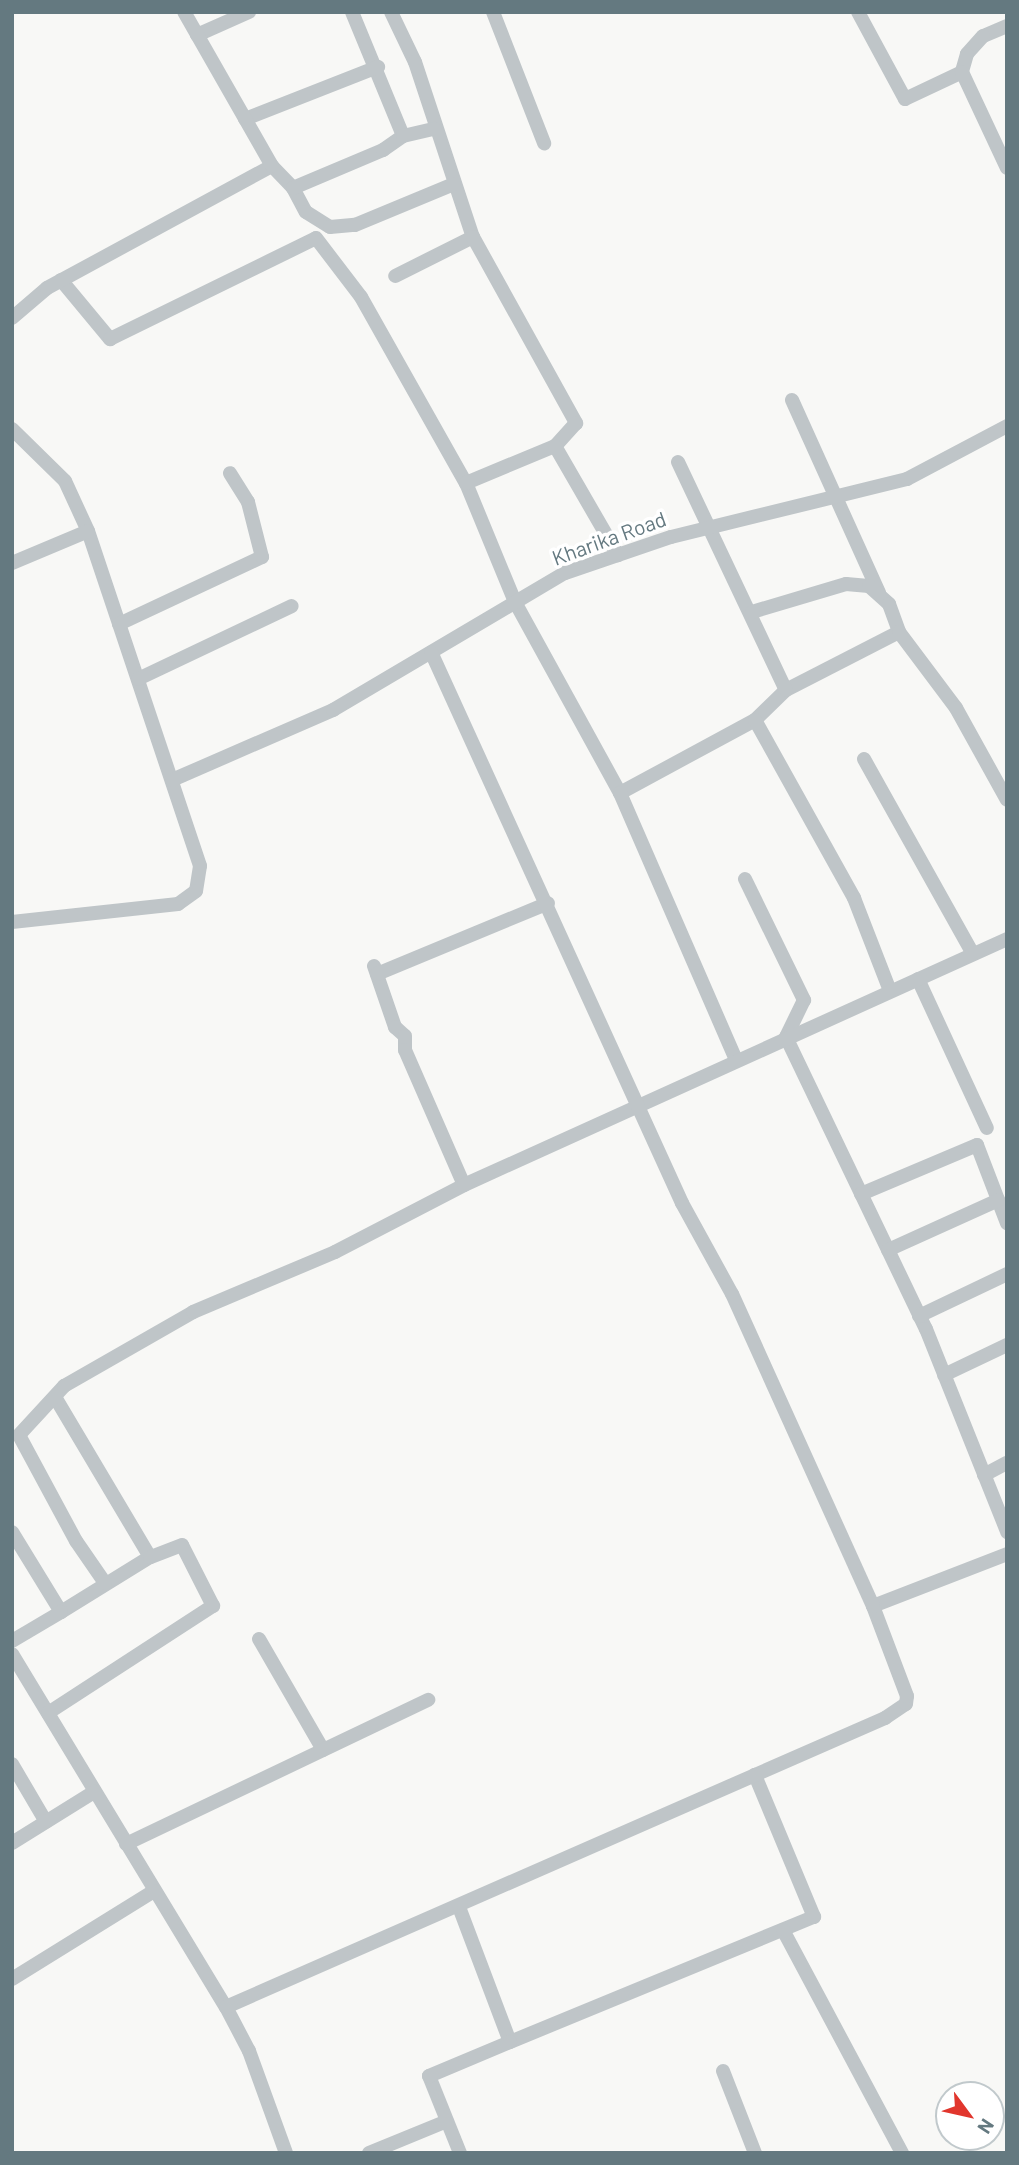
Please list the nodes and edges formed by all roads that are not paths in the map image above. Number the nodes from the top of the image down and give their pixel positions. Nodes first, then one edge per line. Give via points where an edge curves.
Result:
1 (184, 12) edge
2 (249, 12) edge
3 (352, 12) edge
4 (391, 12) edge
5 (493, 12) edge
6 (858, 12) edge
7 (1007, 26) edge
8 (197, 34) junction
9 (378, 67) junction
10 (962, 72) junction
11 (245, 119) junction
12 (434, 129) junction
13 (402, 135) junction
14 (544, 143) dead end
15 (272, 166) junction
16 (1007, 168) edge
17 (454, 184) junction
18 (293, 188) junction
19 (473, 237) junction
20 (396, 276) dead end
21 (61, 280) junction
22 (12, 317) edge
23 (792, 400) dead end
24 (1007, 426) edge
25 (12, 429) edge
26 (555, 446) junction
27 (678, 462) dead end
28 (230, 473) dead end
29 (466, 483) junction
30 (837, 494) junction
31 (710, 527) junction
32 (88, 531) junction
33 (618, 555) junction
34 (12, 563) edge
35 (880, 594) junction
36 (515, 602) junction
37 (292, 606) dead end
38 (752, 612) junction
39 (119, 624) junction
40 (899, 632) junction
41 (431, 652) junction
42 (138, 679) junction
43 (786, 690) junction
44 (755, 720) junction
45 (864, 759) dead end
46 (172, 780) junction
47 (620, 793) junction
48 (1007, 800) edge
49 (745, 879) dead end
50 (548, 903) junction
51 (12, 922) edge
52 (1007, 939) edge
53 (973, 954) junction
54 (918, 979) junction
55 (890, 991) junction
56 (786, 1037) junction
57 (736, 1060) junction
58 (639, 1104) junction
59 (987, 1128) dead end
60 (464, 1185) junction
61 (861, 1194) junction
62 (998, 1200) junction
63 (1007, 1223) edge
64 (888, 1250) junction
65 (1007, 1274) edge
66 (919, 1316) junction
67 (1007, 1345) edge
68 (944, 1375) junction
69 (55, 1397) junction
70 (1007, 1462) edge
71 (984, 1475) junction
72 (12, 1532) edge
73 (1007, 1532) edge
74 (1007, 1554) edge
75 (150, 1557) junction
76 (105, 1583) junction
77 (873, 1606) junction
78 (61, 1612) junction
79 (259, 1639) dead end
80 (12, 1641) edge
81 (12, 1654) edge
82 (428, 1700) dead end
83 (48, 1713) junction
84 (323, 1751) junction
85 (12, 1764) edge
86 (755, 1775) junction
87 (94, 1792) junction
88 (46, 1822) junction
89 (12, 1843) edge
90 (125, 1844) junction
91 (154, 1891) junction
92 (459, 1907) junction
93 (783, 1930) junction
94 (12, 1979) edge
95 (226, 2007) junction
96 (510, 2042) junction
97 (723, 2071) dead end
98 (447, 2120) junction
99 (375, 2152) edge
100 (286, 2153) edge
101 (460, 2153) edge
102 (755, 2153) edge
103 (902, 2153) edge

1 - 8 street
2 - 8 street
3 - 9 street
4 - 12 street via 415,62
5 - 14 street
6 - 10 street via 905,99
7 - 10 street via 983,36 967,54
8 - 11 street
9 - 11 street
9 - 13 street
10 - 16 street
11 - 15 street
12 - 13 street
12 - 17 street via 441,137
13 - 18 street via 383,150
15 - 18 street
15 - 21 street
17 - 18 street via 355,225 330,227 306,212
17 - 19 street
19 - 20 street
19 - 26 street via 576,422
21 - 22 street
21 - 29 street via 110,339 316,238 361,297
23 - 30 street
24 - 30 street, Kharika Road via 908,479
25 - 32 street via 65,481
26 - 29 street
26 - 33 street
27 - 31 street
28 - 39 street via 248,502 262,557
29 - 36 street
30 - 31 street, Kharika Road
30 - 35 street
31 - 33 street, Kharika Road
31 - 38 street
32 - 34 street
32 - 39 street
33 - 36 street, Kharika Road via 565,573
35 - 38 street via 869,586 846,584
35 - 40 street via 889,604
36 - 41 street, Kharika Road
36 - 47 street
37 - 42 street
38 - 43 street
39 - 42 street
40 - 43 street
40 - 48 street via 956,708
41 - 46 street, Kharika Road via 333,710
41 - 50 street
42 - 46 street
43 - 44 street
44 - 47 street
44 - 55 street via 854,898
45 - 53 street
46 - 51 street via 200,866 196,891 178,904
47 - 57 street
49 - 56 street via 804,1000
50 - 58 street
50 - 60 street via 375,970
52 - 53 street
53 - 54 street
54 - 55 street
54 - 59 street
55 - 56 street
56 - 57 street
56 - 61 street
57 - 58 street
58 - 60 street
58 - 77 street via 682,1203 732,1294
60 - 69 street via 335,1252 193,1312 64,1386
61 - 62 street via 977,1145
61 - 64 street
62 - 63 street
62 - 64 street
64 - 66 street
65 - 66 street
66 - 68 street
67 - 68 street
68 - 71 street
69 - 75 street
69 - 76 street via 19,1435 76,1541
70 - 71 street
71 - 73 street
72 - 78 street
74 - 77 street
75 - 76 street
75 - 83 street via 182,1545 213,1606
76 - 78 street
77 - 86 street via 904,1679 906,1704 885,1718
78 - 80 street
79 - 84 street
81 - 83 street
82 - 84 street
83 - 87 street
84 - 90 street
85 - 88 street
86 - 92 street
86 - 93 street via 814,1917
87 - 88 street
87 - 90 street
88 - 89 street
90 - 91 street
91 - 94 street
91 - 95 street
92 - 95 street
92 - 96 street
93 - 96 street
93 - 103 street
95 - 100 street via 249,2051
96 - 98 street via 429,2076
97 - 102 street
98 - 99 street
98 - 101 street

